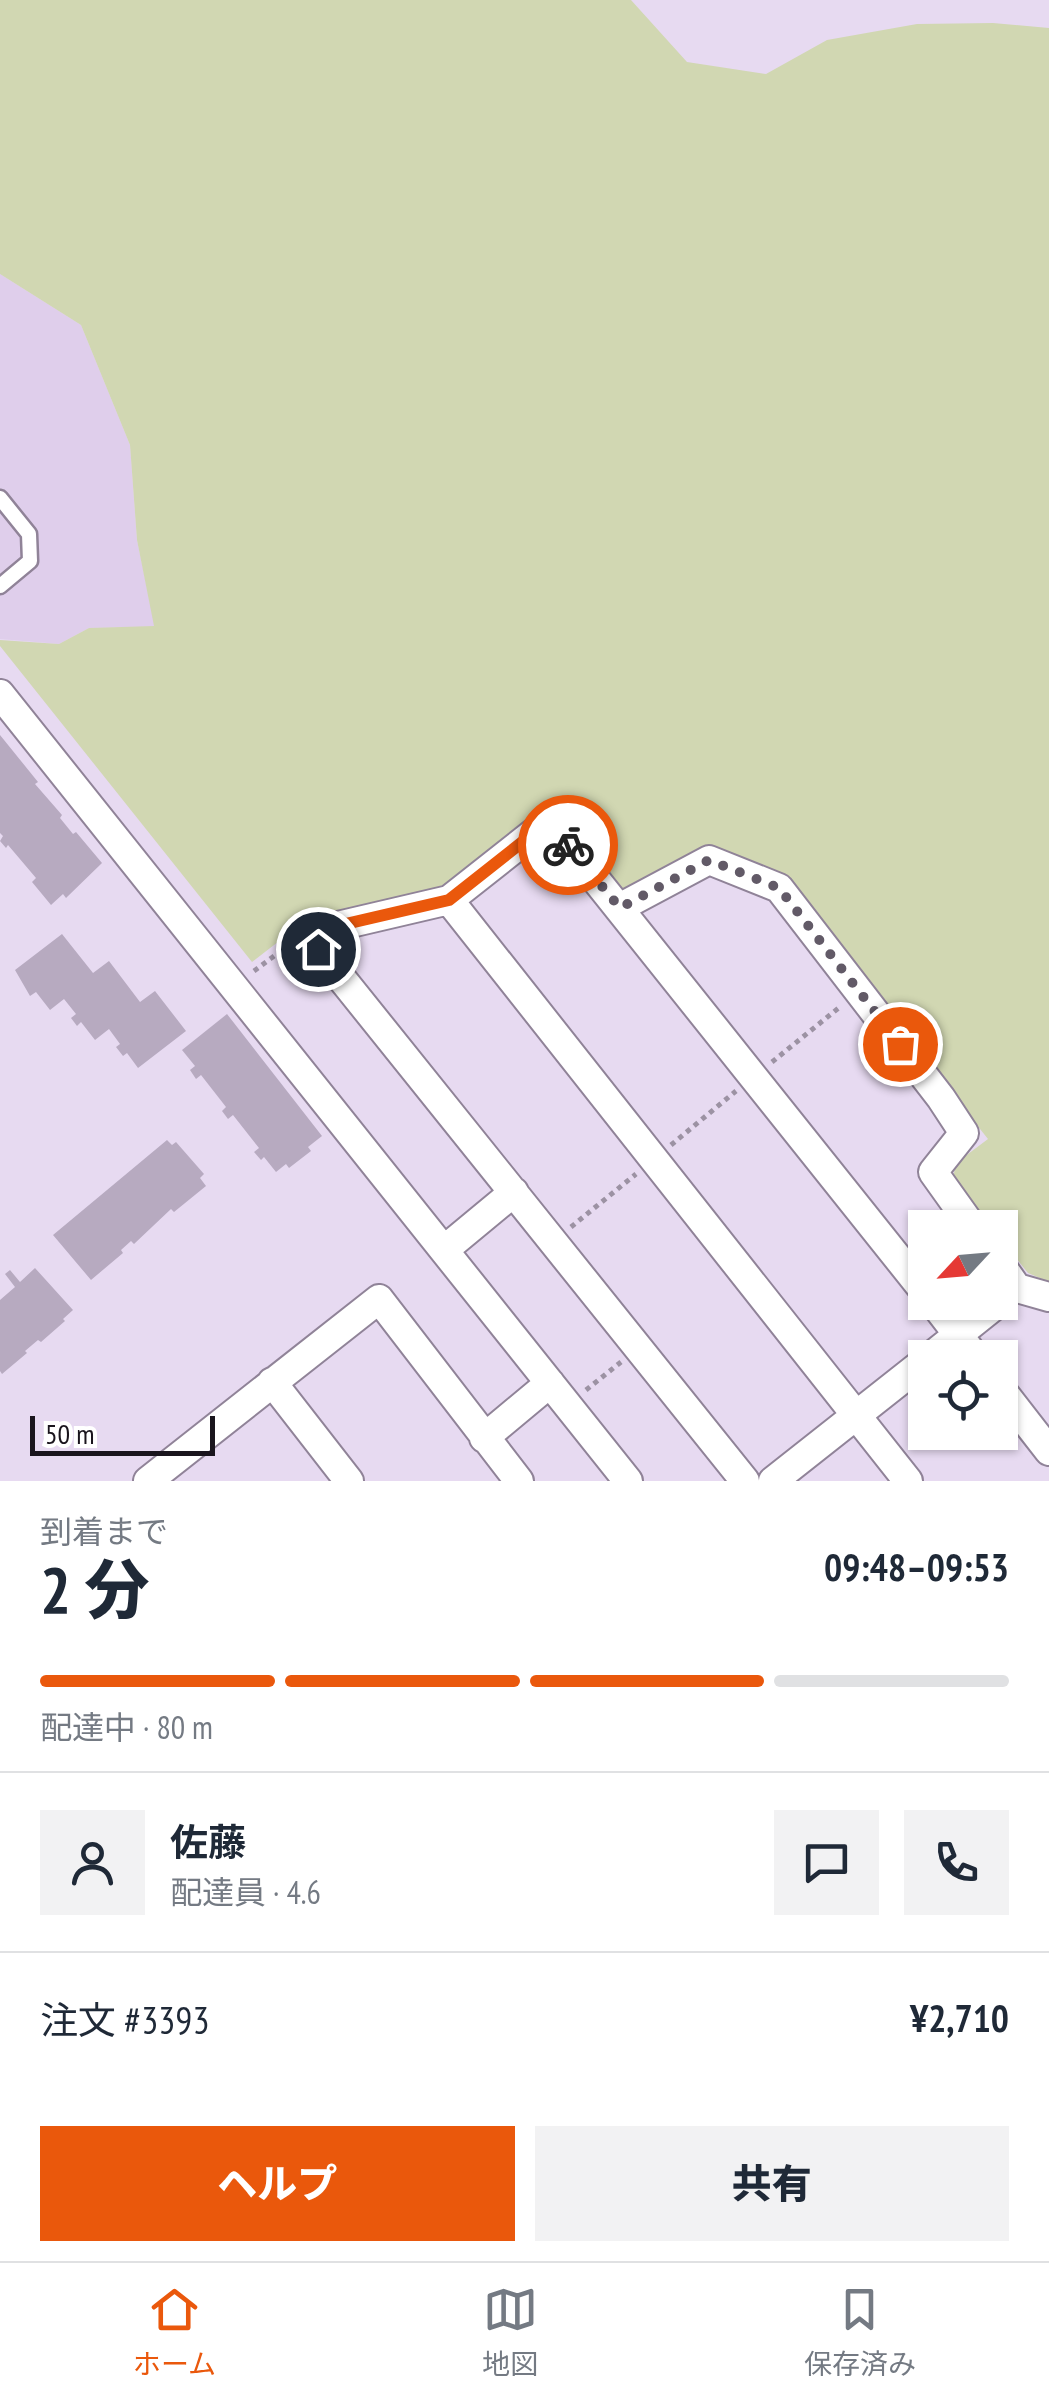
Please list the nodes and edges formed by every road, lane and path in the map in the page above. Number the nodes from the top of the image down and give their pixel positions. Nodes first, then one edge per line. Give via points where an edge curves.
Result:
1 (0, 498) edge
2 (0, 586) edge
3 (0, 694) edge
4 (449, 900) junction
5 (620, 908) junction
6 (321, 939) junction
7 (247, 976) dead end
8 (858, 991) junction
9 (754, 1077) junction
10 (652, 1160) junction
11 (514, 1192) junction
12 (960, 1210) edge
13 (553, 1242) junction
14 (444, 1250) junction
15 (908, 1271) edge
16 (1018, 1297) edge
17 (1049, 1297) edge
18 (947, 1320) edge
19 (976, 1320) edge
20 (958, 1334) junction
21 (951, 1340) edge
22 (962, 1340) edge
23 (638, 1348) junction
24 (908, 1374) edge
25 (272, 1382) junction
26 (550, 1383) junction
27 (580, 1395) dead end
28 (1018, 1411) edge
29 (856, 1416) junction
30 (484, 1438) junction
31 (1049, 1451) edge
32 (166, 1476) edge
33 (349, 1481) edge
34 (519, 1481) edge
35 (628, 1481) edge
36 (745, 1481) edge
37 (774, 1481) edge
38 (908, 1481) edge

1 - 2 lane via 29,534 30,561
3 - 14 street
4 - 5 street via 549,821
4 - 6 street via 324,929
4 - 10 street
5 - 8 street via 709,860 779,888
5 - 9 street
6 - 7 path via 297,938
6 - 11 street via 318,949
8 - 9 path
8 - 12 street via 964,1133 933,1172
9 - 10 path
9 - 15 street
10 - 13 path
10 - 29 street
11 - 13 street
11 - 14 street
13 - 23 street
14 - 26 street
16 - 17 street
18 - 20 street
19 - 20 street
20 - 21 street
20 - 22 street
23 - 27 path
23 - 36 street
24 - 29 street
25 - 30 street via 379,1299
25 - 32 street
25 - 33 street
26 - 30 street
26 - 35 street
28 - 31 street
29 - 37 street
29 - 38 street
30 - 34 street

